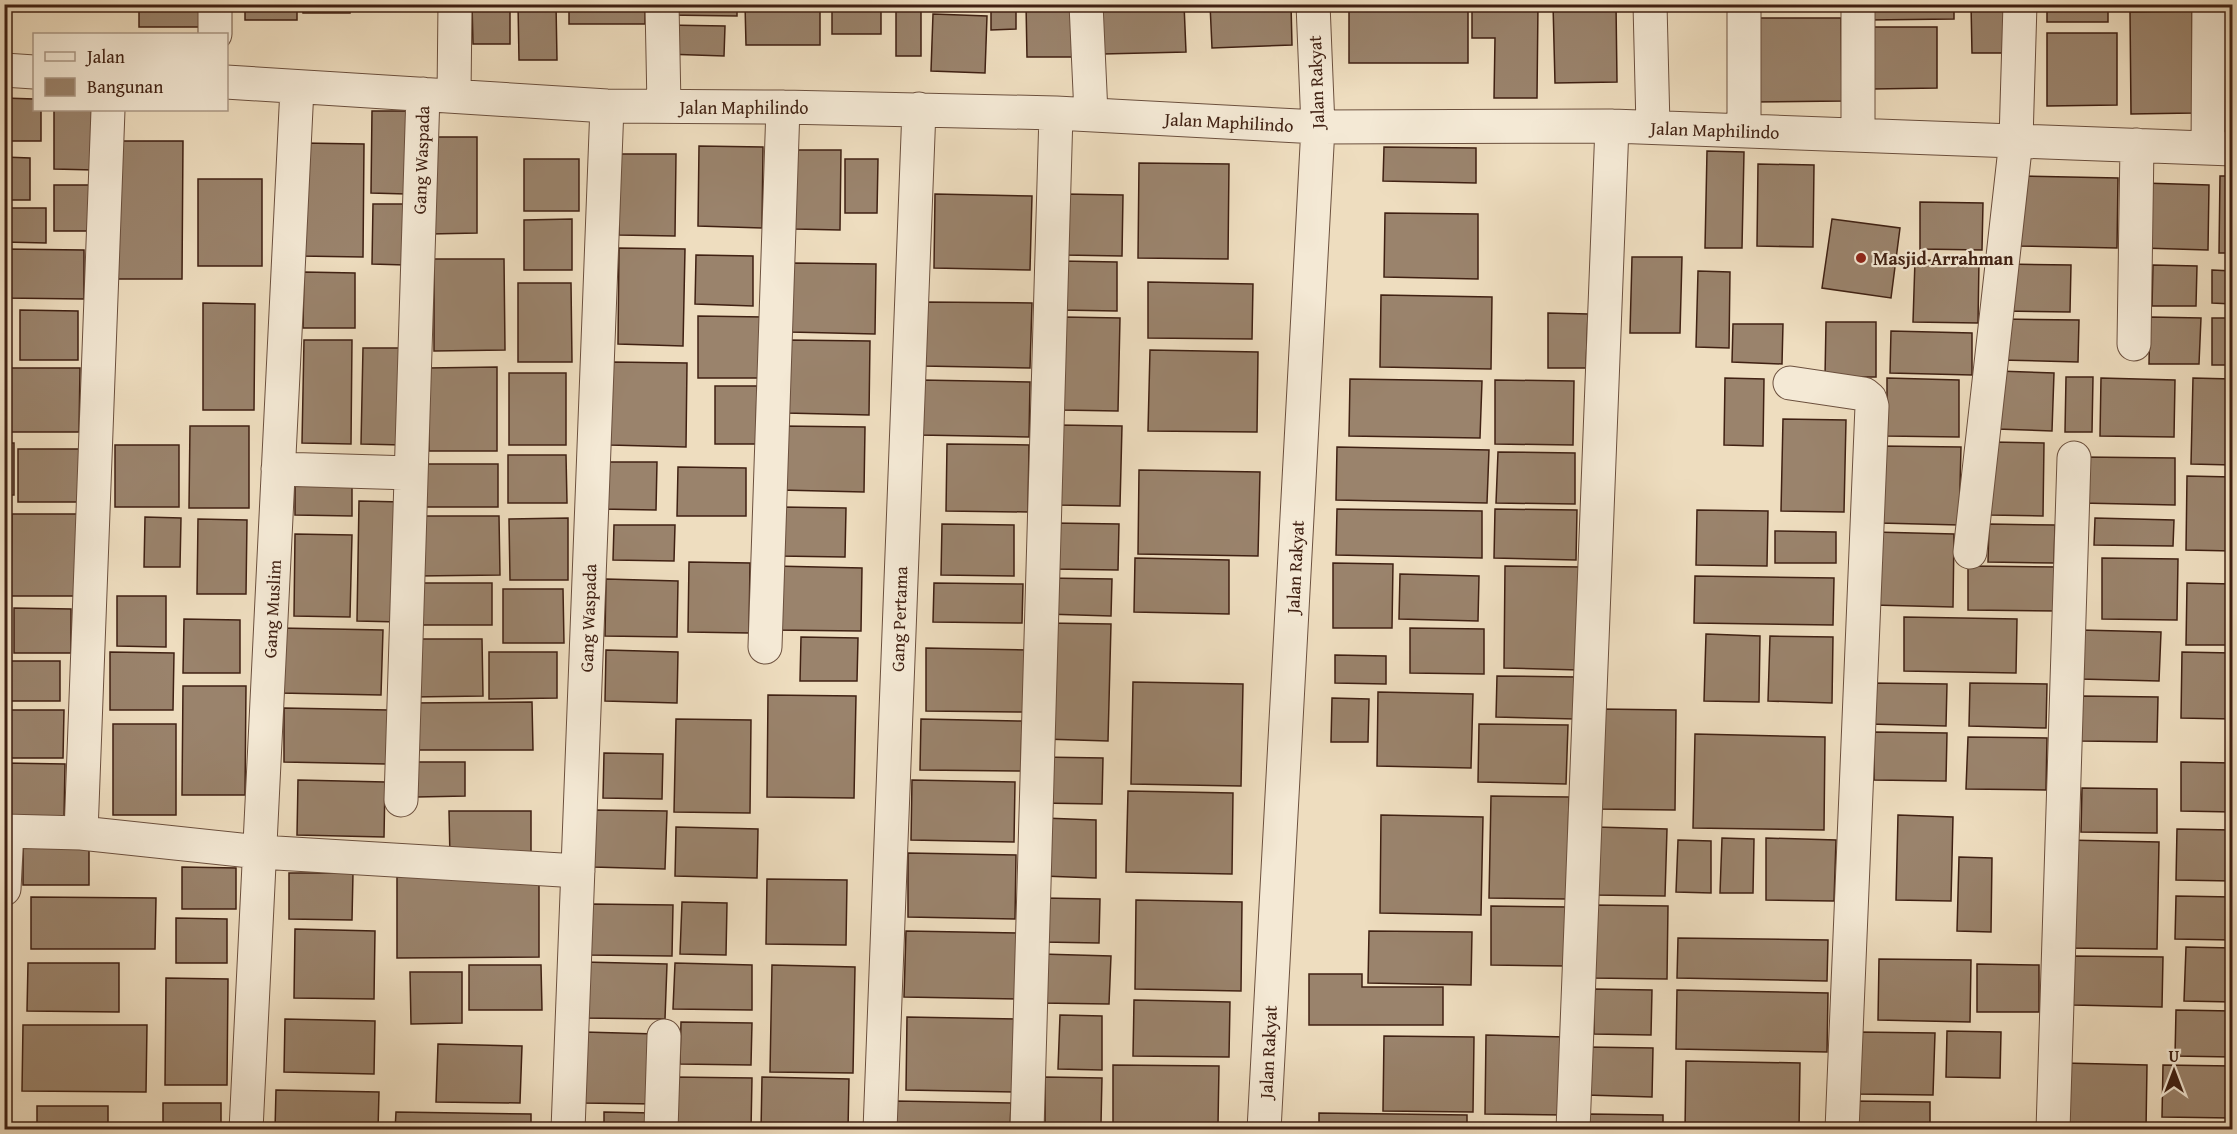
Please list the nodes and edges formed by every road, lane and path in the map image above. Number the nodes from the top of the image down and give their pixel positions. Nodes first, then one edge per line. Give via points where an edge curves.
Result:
1 (215, 4) edge
2 (455, 4) edge
3 (662, 4) edge
4 (1086, 4) edge
5 (1313, 4) edge
6 (1650, 4) edge
7 (1744, 4) edge
8 (1858, 4) edge
9 (2020, 4) edge
10 (2209, 4) edge
11 (215, 33) edge
12 (4, 69) edge
13 (33, 72) edge
14 (228, 82) edge
15 (297, 88) junction
16 (439, 95) junction
17 (607, 106) junction
18 (664, 106) junction
19 (783, 107) junction
20 (919, 109) junction
21 (108, 111) edge
22 (1056, 113) junction
23 (1091, 114) junction
24 (1612, 126) junction
25 (1318, 127) junction
26 (1653, 127) junction
27 (1744, 130) junction
28 (1858, 135) junction
29 (2016, 140) junction
30 (2137, 145) junction
31 (2220, 148) edge
32 (2134, 344) dead end
33 (1790, 383) dead end
34 (2074, 458) dead end
35 (278, 469) junction
36 (411, 473) junction
37 (1970, 552) dead end
38 (765, 647) dead end
39 (401, 800) dead end
40 (6, 831) edge
41 (81, 833) junction
42 (260, 852) junction
43 (578, 871) junction
44 (4, 889) edge
45 (663, 1036) dead end
46 (246, 1130) edge
47 (568, 1130) edge
48 (661, 1130) edge
49 (880, 1130) edge
50 (1027, 1130) edge
51 (1264, 1130) edge
52 (1573, 1130) edge
53 (1842, 1130) edge
54 (2053, 1130) edge

1 - 11 street
2 - 16 street, Gang Waspada
3 - 18 street
4 - 23 street
5 - 25 street, Jalan Rakyat
6 - 26 street
7 - 27 street
8 - 28 street
9 - 29 street
10 - 31 street
12 - 13 street
14 - 15 street, Jalan Maphilindo
15 - 16 street, Jalan Maphilindo
15 - 35 street, Gang Muslim
16 - 17 street, Jalan Maphilindo
16 - 36 street, Gang Waspada
17 - 18 street, Jalan Maphilindo
17 - 43 street, Gang Waspada
18 - 19 street, Jalan Maphilindo
19 - 20 street, Jalan Maphilindo
19 - 38 street
20 - 22 street, Jalan Maphilindo
20 - 49 street, Gang Pertama
21 - 41 street
22 - 23 street, Jalan Maphilindo
22 - 50 street
23 - 25 street, Jalan Maphilindo
24 - 25 street, Jalan Maphilindo
24 - 26 street, Jalan Maphilindo
24 - 52 street
25 - 51 street, Jalan Rakyat
26 - 27 street, Jalan Maphilindo
27 - 28 street, Jalan Maphilindo
28 - 29 street, Jalan Maphilindo
29 - 30 street, Jalan Maphilindo
29 - 37 street
30 - 31 street, Jalan Maphilindo
30 - 32 street
33 - 53 street via 1864,394 1872,406
34 - 54 street
35 - 36 street
35 - 42 street, Gang Muslim
36 - 39 street, Gang Waspada
40 - 41 street
40 - 44 street
41 - 42 street
42 - 43 street
42 - 46 street, Gang Muslim
43 - 47 street, Gang Waspada
45 - 48 street

